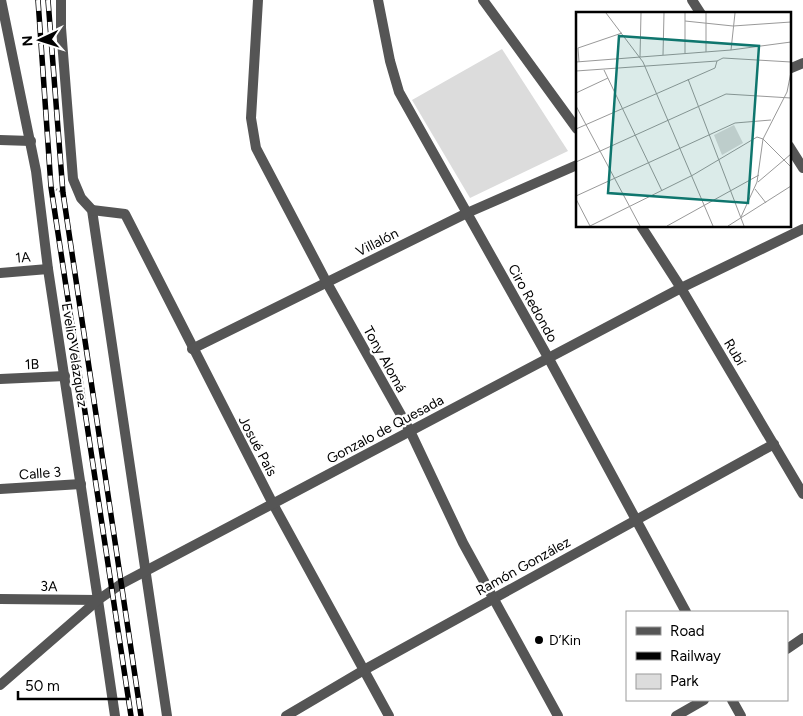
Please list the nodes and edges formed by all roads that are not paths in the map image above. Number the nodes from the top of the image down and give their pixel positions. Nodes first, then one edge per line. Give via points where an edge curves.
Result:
1 (1, 0) edge
2 (61, 0) edge
3 (258, 0) edge
4 (378, 0) edge
5 (483, 0) edge
6 (692, 0) edge
7 (700, 12) edge
8 (803, 63) edge
9 (790, 69) edge
10 (576, 128) edge
11 (0, 140) edge
12 (31, 140) junction
13 (790, 148) edge
14 (576, 165) edge
15 (803, 168) edge
16 (92, 210) junction
17 (467, 212) junction
18 (643, 228) edge
19 (803, 230) edge
20 (48, 269) junction
21 (0, 273) edge
22 (327, 282) junction
23 (681, 288) junction
24 (192, 349) junction
25 (549, 359) junction
26 (65, 376) junction
27 (0, 379) edge
28 (410, 432) junction
29 (774, 444) junction
30 (81, 484) junction
31 (0, 489) edge
32 (803, 494) edge
33 (273, 504) junction
34 (636, 519) junction
35 (146, 571) junction
36 (495, 598) junction
37 (0, 599) edge
38 (98, 600) junction
39 (685, 611) edge
40 (803, 638) edge
41 (788, 648) edge
42 (364, 670) junction
43 (0, 685) edge
44 (702, 701) edge
45 (733, 701) edge
46 (115, 716) edge
47 (167, 716) edge
48 (286, 716) edge
49 (389, 716) edge
50 (558, 716) edge
51 (676, 716) edge
52 (741, 716) edge

1 - 12 street, Evelio Velázquez
2 - 16 street via 73,180 81,198
3 - 22 street, Tony Alomá via 251,118 256,148
4 - 17 street, Ciro Redondo via 399,92
5 - 10 street
6 - 7 street
8 - 9 street
11 - 12 street
12 - 20 street, Evelio Velázquez
13 - 15 street
14 - 17 street, Villalón
16 - 24 street, Josué País via 125,214
16 - 35 street
17 - 22 street, Villalón
17 - 25 street, Ciro Redondo
18 - 23 street, Rubí
19 - 23 street, Gonzalo de Quesada
20 - 21 street, 1A
20 - 26 street, Evelio Velázquez
22 - 24 street, Villalón
22 - 28 street, Tony Alomá
23 - 25 street, Gonzalo de Quesada
23 - 29 street, Rubí
24 - 33 street, Josué País
25 - 28 street, Gonzalo de Quesada
25 - 34 street, Ciro Redondo
26 - 27 street, 1B
26 - 30 street, Evelio Velázquez
28 - 33 street, Gonzalo de Quesada
28 - 36 street, Tony Alomá via 463,543
29 - 32 street, Rubí
29 - 34 street, Ramón González
30 - 31 street, Calle 3
30 - 38 street, Evelio Velázquez
33 - 35 street, Gonzalo de Quesada
33 - 42 street, Josué País
34 - 36 street, Ramón González
34 - 39 street, Ciro Redondo
35 - 38 street, Gonzalo de Quesada
35 - 47 street
36 - 42 street, Ramón González
36 - 50 street, Tony Alomá
37 - 38 street, 3A
38 - 43 street, Gonzalo de Quesada
38 - 46 street, Evelio Velázquez
40 - 41 street
42 - 48 street, Ramón González
42 - 49 street, Josué País
44 - 51 street
45 - 52 street

